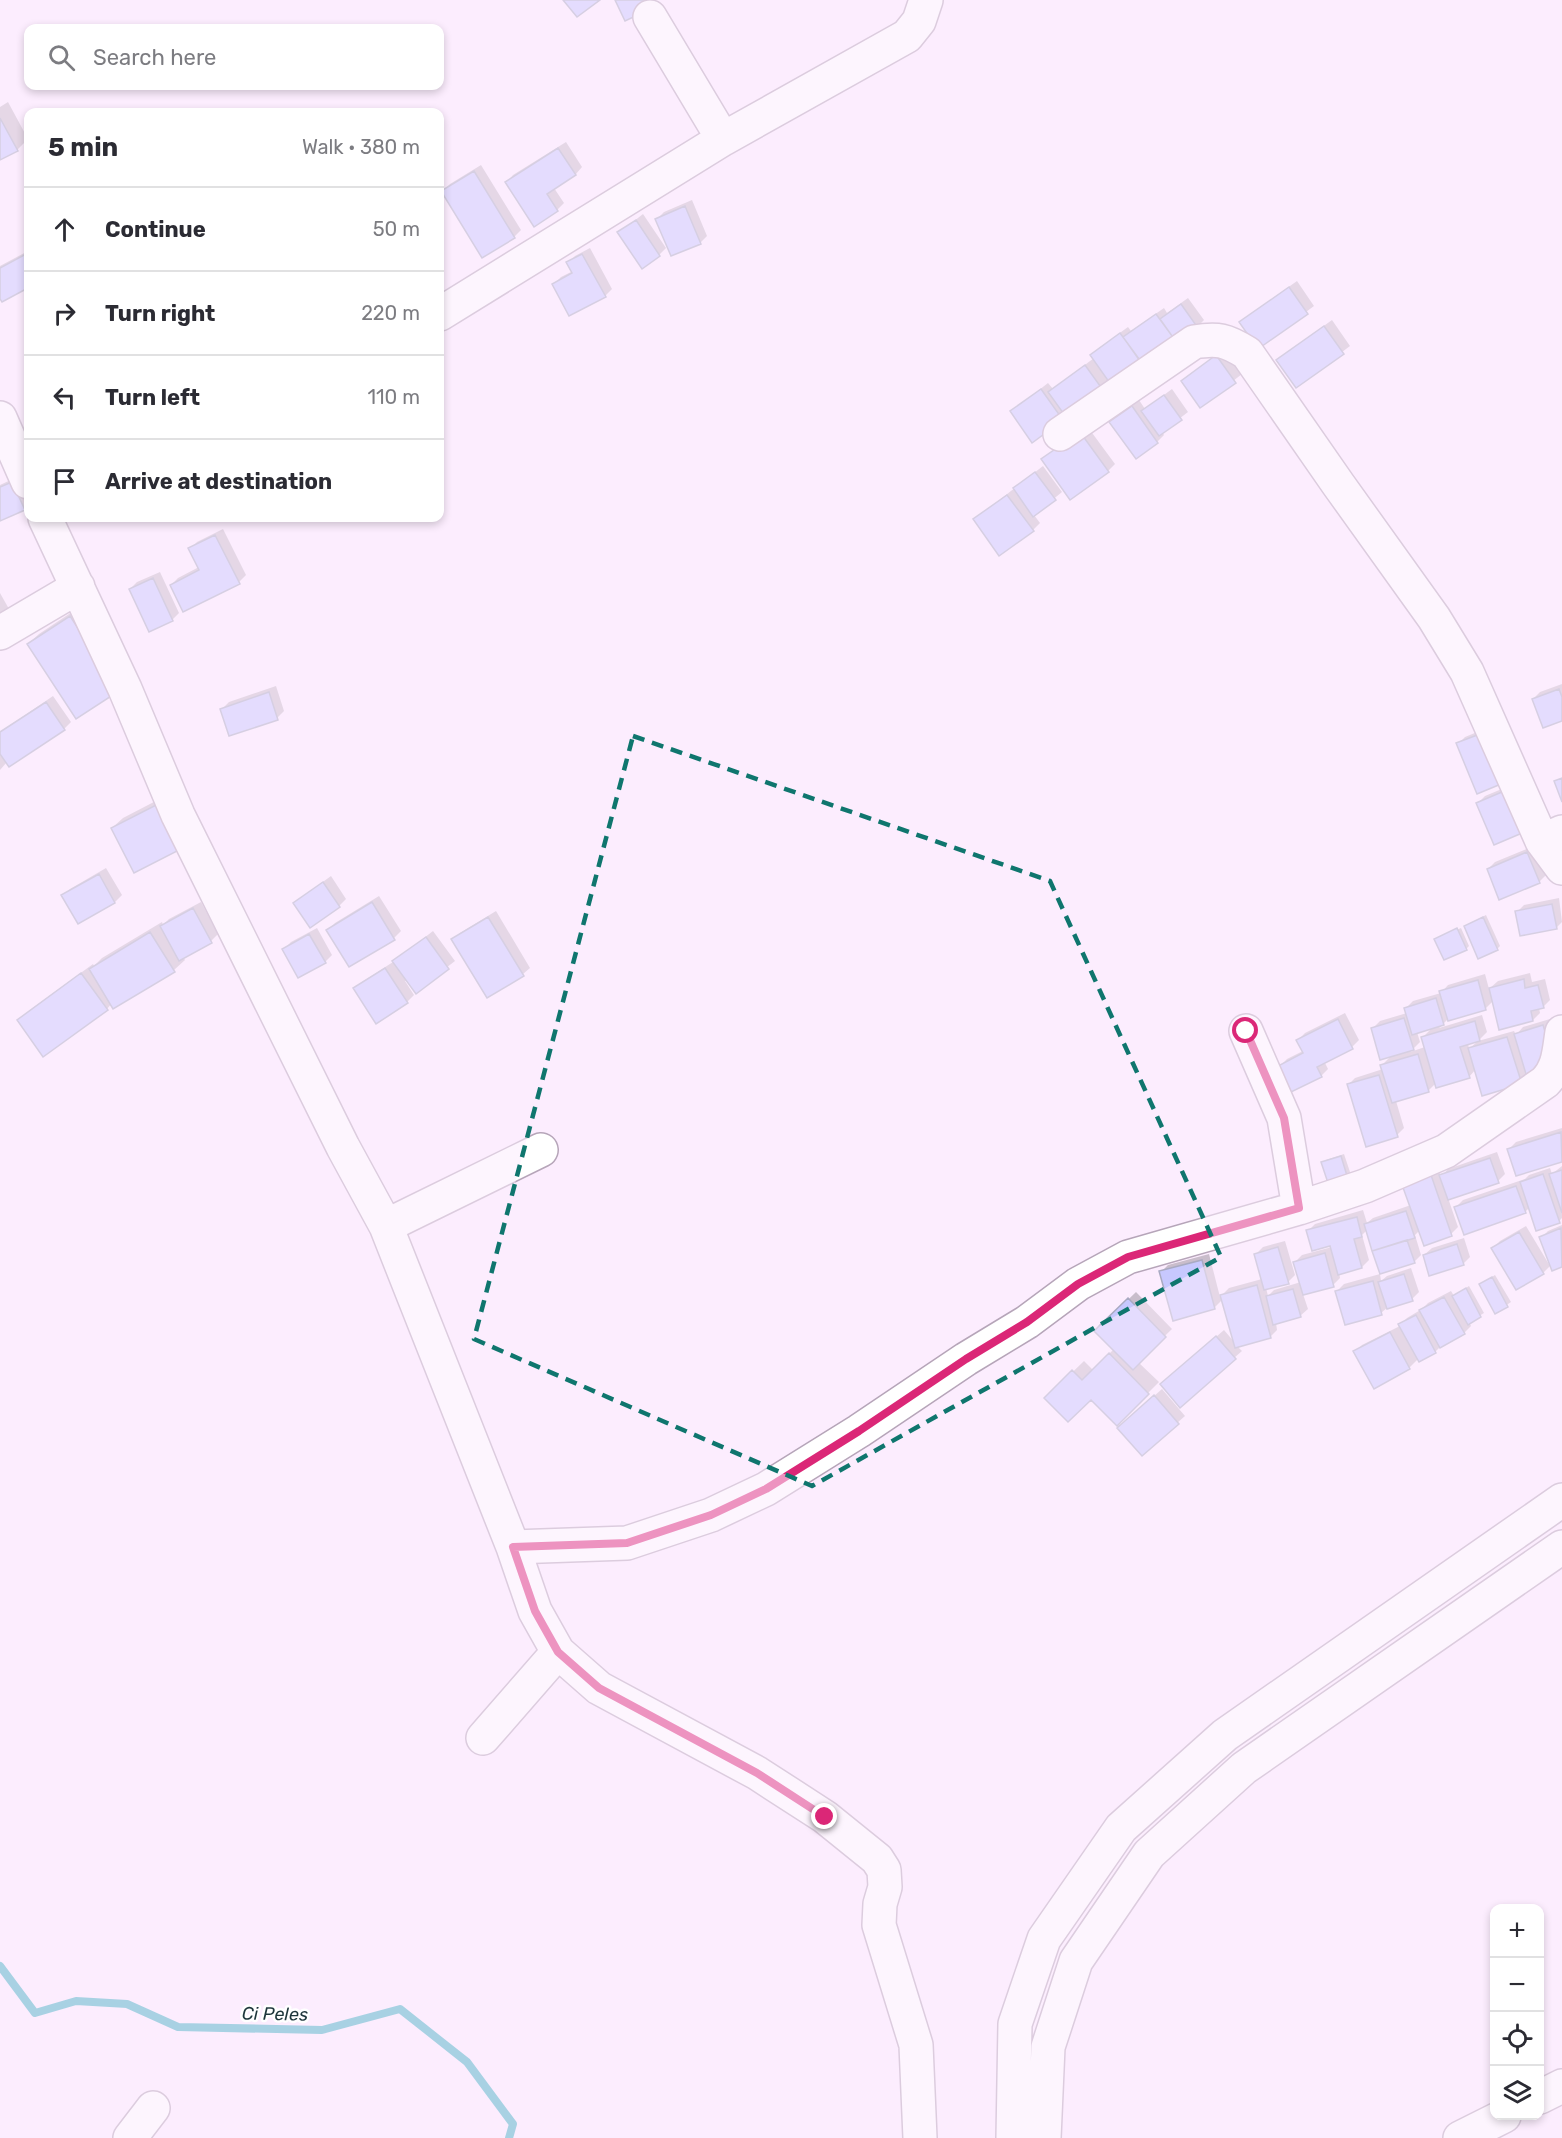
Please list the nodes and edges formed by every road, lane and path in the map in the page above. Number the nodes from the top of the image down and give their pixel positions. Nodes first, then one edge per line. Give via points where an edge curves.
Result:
1 (926, 0) edge
2 (650, 17) dead end
3 (723, 139) junction
4 (444, 312) edge
5 (0, 418) edge
6 (1060, 434) dead end
7 (24, 473) edge
8 (47, 522) edge
9 (78, 587) junction
10 (0, 633) edge
11 (1552, 837) edge
12 (1562, 868) edge
13 (1246, 1031) dead end
14 (1562, 1032) edge
15 (541, 1149) dead end
16 (1299, 1208) junction
17 (386, 1226) junction
18 (1562, 1500) edge
19 (513, 1547) junction
20 (1562, 1547) edge
21 (558, 1652) junction
22 (483, 1738) dead end
23 (1562, 2086) edge
24 (1544, 2095) edge
25 (153, 2108) dead end
26 (1494, 2120) edge
27 (130, 2138) edge
28 (920, 2138) edge
29 (1012, 2138) edge
30 (1044, 2138) edge
31 (1460, 2138) edge

1 - 3 main road via 919,21 907,36
2 - 3 main road
3 - 4 main road
5 - 7 main road
6 - 11 main road via 1194,342 1228,342 1247,353 1434,618 1467,672
8 - 9 main road
9 - 10 main road
9 - 17 main road via 178,815
11 - 12 main road
13 - 16 main road via 1284,1118
14 - 16 main road via 1553,1074 1446,1150 1365,1186
15 - 17 main road
16 - 19 main road via 1128,1257 1078,1284 1027,1322 775,1484 711,1515 627,1543
17 - 19 main road
18 - 29 main road via 1225,1735 1121,1828 1044,1939 1015,2024
19 - 21 main road via 535,1611
20 - 30 main road via 1244,1768 1149,1854 1076,1960 1048,2047
21 - 22 main road
21 - 28 main road via 599,1688 757,1773 825,1817 877,1859 884,1870 885,1887 879,1925 915,2045
23 - 24 main road
25 - 27 main road
26 - 31 main road

